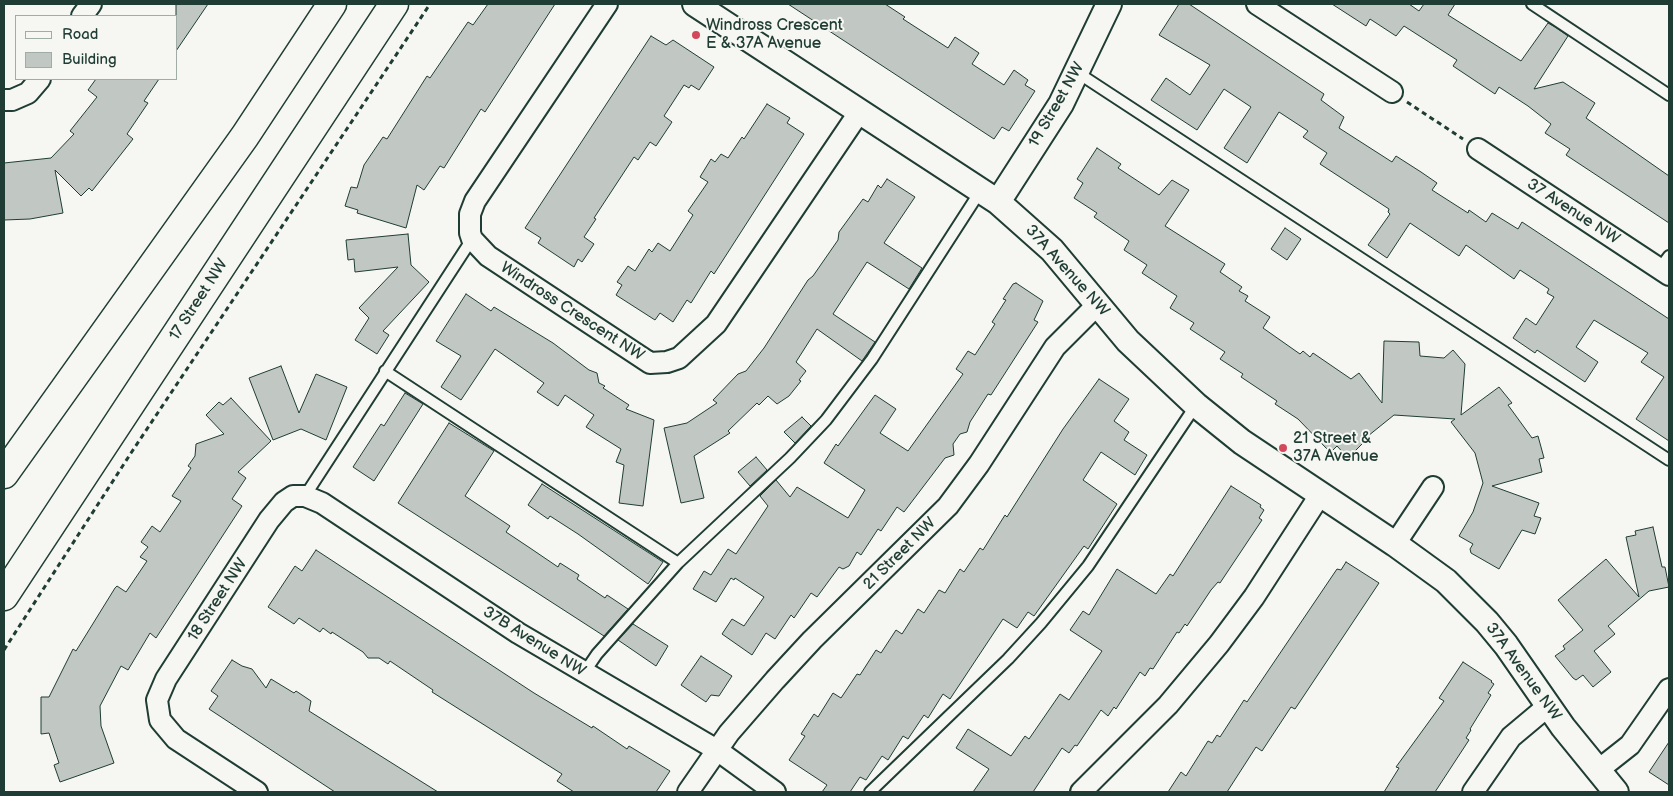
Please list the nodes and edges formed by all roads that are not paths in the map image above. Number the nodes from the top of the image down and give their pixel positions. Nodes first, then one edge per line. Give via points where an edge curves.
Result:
1 (90, 4) edge
2 (332, 4) edge
3 (394, 4) edge
4 (607, 4) edge
5 (695, 4) edge
6 (1109, 4) edge
7 (1257, 4) edge
8 (1532, 4) edge
9 (83, 15) edge
10 (1078, 73) junction
11 (39, 80) edge
12 (1392, 92) road end
13 (1669, 95) edge
14 (8, 100) edge
15 (860, 111) junction
16 (1478, 149) road end
17 (989, 196) junction
18 (472, 239) junction
19 (1666, 266) edge
20 (1098, 304) junction
21 (385, 371) junction
22 (1196, 405) junction
23 (1669, 460) edge
24 (4, 474) edge
25 (1433, 487) dead end
26 (1320, 495) junction
27 (299, 496) junction
28 (1395, 544) junction
29 (678, 563) junction
30 (4, 596) edge
31 (584, 673) junction
32 (1669, 689) edge
33 (1548, 706) junction
34 (717, 750) junction
35 (1597, 771) junction
36 (257, 792) edge
37 (688, 792) edge
38 (775, 792) edge
39 (870, 792) edge
40 (1081, 792) edge
41 (1473, 792) edge
42 (1616, 792) edge

1 - 9 street
2 - 24 main road via 245,136
3 - 30 main road, 17 Street NW
4 - 18 street via 475,201 469,223
5 - 15 street, 37A Avenue NW
6 - 10 street, 19 Street NW
7 - 12 street
8 - 13 lane
10 - 17 street, 19 Street NW
10 - 23 lane
11 - 14 street via 28,93
15 - 17 street, 37A Avenue NW
15 - 18 street, Windross Crescent NW via 716,324 679,358 667,362 650,363 639,357 488,256
16 - 19 street, 37 Avenue NW
17 - 20 street, 37A Avenue NW via 1052,250
17 - 29 lane via 826,420
18 - 21 lane
20 - 22 street, 37A Avenue NW via 1128,341
20 - 34 street, 21 Street NW via 1055,347 948,506 812,640
21 - 27 lane
21 - 29 lane
22 - 26 street, 37A Avenue NW via 1242,442
22 - 39 lane via 1088,566 1041,623
25 - 28 street
26 - 28 street, 37A Avenue NW
26 - 40 street via 1254,597 1219,644 1168,705
27 - 31 street, 37B Avenue NW via 322,503
27 - 36 street, 18 Street NW via 278,508 269,520 166,679 157,700 160,720 176,739
28 - 33 street, 37A Avenue NW via 1446,581 1487,622 1525,670
29 - 31 lane
31 - 34 street, 37B Avenue NW
32 - 35 street via 1630,745
33 - 35 street, 37A Avenue NW
33 - 41 street via 1512,737
34 - 37 street, 21 Street NW
34 - 38 street, 37B Avenue NW
35 - 42 street, 37A Avenue NW

